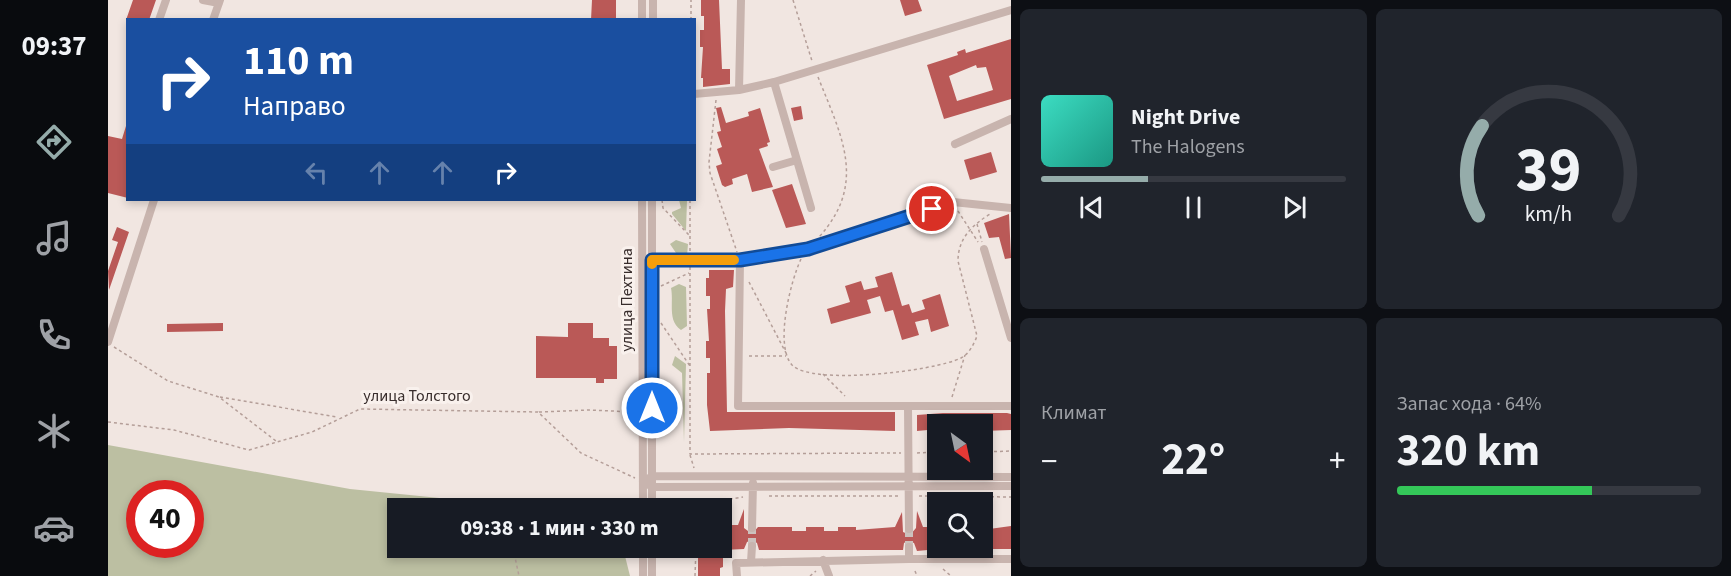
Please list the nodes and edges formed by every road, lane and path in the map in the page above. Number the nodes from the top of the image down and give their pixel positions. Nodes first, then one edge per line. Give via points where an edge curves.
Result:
1 (166, 0) edge
2 (203, 0) edge
3 (642, 0) edge
4 (653, 0) edge
5 (691, 0) edge
6 (741, 0) edge
7 (793, 0) edge
8 (219, 2) edge
9 (1011, 10) edge
10 (160, 18) edge
11 (214, 18) edge
12 (642, 18) edge
13 (653, 18) edge
14 (691, 18) edge
15 (815, 69) junction
16 (774, 82) junction
17 (739, 90) junction
18 (717, 93) junction
19 (696, 94) edge
20 (1011, 119) edge
21 (955, 144) dead end
22 (797, 160) junction
23 (773, 167) dead end
24 (154, 201) edge
25 (642, 201) edge
26 (652, 201) edge
27 (662, 201) edge
28 (690, 201) edge
29 (953, 202) junction
30 (811, 208) dead end
31 (1007, 208) edge
32 (977, 223) junction
33 (970, 230) junction
34 (690, 236) junction
35 (808, 249) junction
36 (984, 249) junction
37 (642, 259) junction
38 (652, 260) junction
39 (690, 260) junction
40 (739, 262) junction
41 (660, 322) dead end
42 (1011, 338) edge
43 (108, 343) edge
44 (965, 355) junction
45 (739, 356) junction
46 (787, 356) junction
47 (690, 367) junction
48 (823, 374) junction
49 (219, 397) junction
50 (908, 405) junction
51 (854, 406) junction
52 (950, 406) junction
53 (1011, 406) edge
54 (538, 412) junction
55 (643, 412) junction
56 (338, 418) junction
57 (108, 422) edge
58 (276, 441) junction
59 (909, 452) junction
60 (927, 452) edge
61 (993, 452) edge
62 (1011, 452) edge
63 (653, 476) junction
64 (753, 476) junction
65 (909, 477) junction
66 (1011, 477) edge
67 (643, 481) junction
68 (1011, 486) edge
69 (652, 487) junction
70 (909, 487) junction
71 (753, 491) junction
72 (909, 496) junction
73 (1011, 497) edge
74 (643, 498) edge
75 (652, 498) edge
76 (723, 498) edge
77 (752, 528) tunnel mouth
78 (909, 529) tunnel mouth
79 (752, 546) tunnel mouth
80 (909, 547) tunnel mouth
81 (515, 558) edge
82 (643, 558) edge
83 (652, 558) edge
84 (696, 558) edge
85 (909, 559) junction
86 (1011, 559) edge
87 (751, 562) junction
88 (821, 565) junction
89 (943, 569) dead end
90 (915, 571) dead end
91 (519, 576) edge
92 (644, 576) edge
93 (652, 576) edge
94 (695, 576) edge
95 (737, 576) edge
96 (810, 576) edge
97 (829, 576) edge
98 (917, 576) edge
99 (951, 576) edge

1 - 10 street
2 - 8 street
3 - 12 street
4 - 13 street
5 - 14 path
6 - 17 street
7 - 15 path
8 - 11 street
9 - 15 street
15 - 16 street
15 - 35 path via 848,165 836,215
16 - 17 street
16 - 22 street
17 - 18 street
18 - 19 street
18 - 40 path via 709,162
20 - 21 street
22 - 23 street
22 - 30 street
24 - 43 street
25 - 37 street, улица Пехтина
26 - 38 street, улица Пехтина
27 - 34 path via 663,208
28 - 34 path
29 - 31 street
29 - 33 path
29 - 35 street
31 - 32 path
32 - 33 path
32 - 36 path
33 - 36 path
33 - 44 path via 958,251 976,330 975,342
34 - 39 path
35 - 40 street
35 - 46 path via 789,292 785,313
36 - 42 street
37 - 38 street
37 - 55 street, улица Пехтина
38 - 39 street
38 - 63 street, улица Пехтина
39 - 40 street
39 - 47 path
40 - 45 street
40 - 46 path
41 - 47 path
43 - 49 path via 168,381
44 - 48 path via 890,375
44 - 52 path
45 - 46 path
45 - 51 street via 738,406
46 - 48 path via 798,370
47 - 59 path via 690,454
48 - 51 path
49 - 56 path
49 - 58 path
50 - 51 street
50 - 52 street
50 - 59 street
52 - 53 street
54 - 55 path, улица Толстого
54 - 56 path, улица Толстого via 360,409
54 - 67 path via 581,453
55 - 67 street, улица Пехтина
56 - 58 path, улица Толстого via 312,432
57 - 58 path, улица Толстого via 174,430 249,450
59 - 60 path
59 - 65 street
61 - 62 path
63 - 64 street
63 - 67 street
63 - 69 street, улица Пехтина
64 - 65 street
64 - 71 street
65 - 66 street
65 - 70 street
67 - 69 street
67 - 74 street, улица Пехтина
68 - 70 street
69 - 71 street
69 - 75 street, улица Пехтина
70 - 71 street
70 - 72 street
71 - 72 path
71 - 76 path
71 - 77 street
72 - 73 path
72 - 78 street
79 - 87 street
80 - 85 street
81 - 91 path
82 - 92 street
83 - 93 street
84 - 94 path
85 - 86 street
85 - 88 street
87 - 88 street
87 - 95 street via 736,563
88 - 96 path
88 - 97 street
89 - 99 path
90 - 98 path

